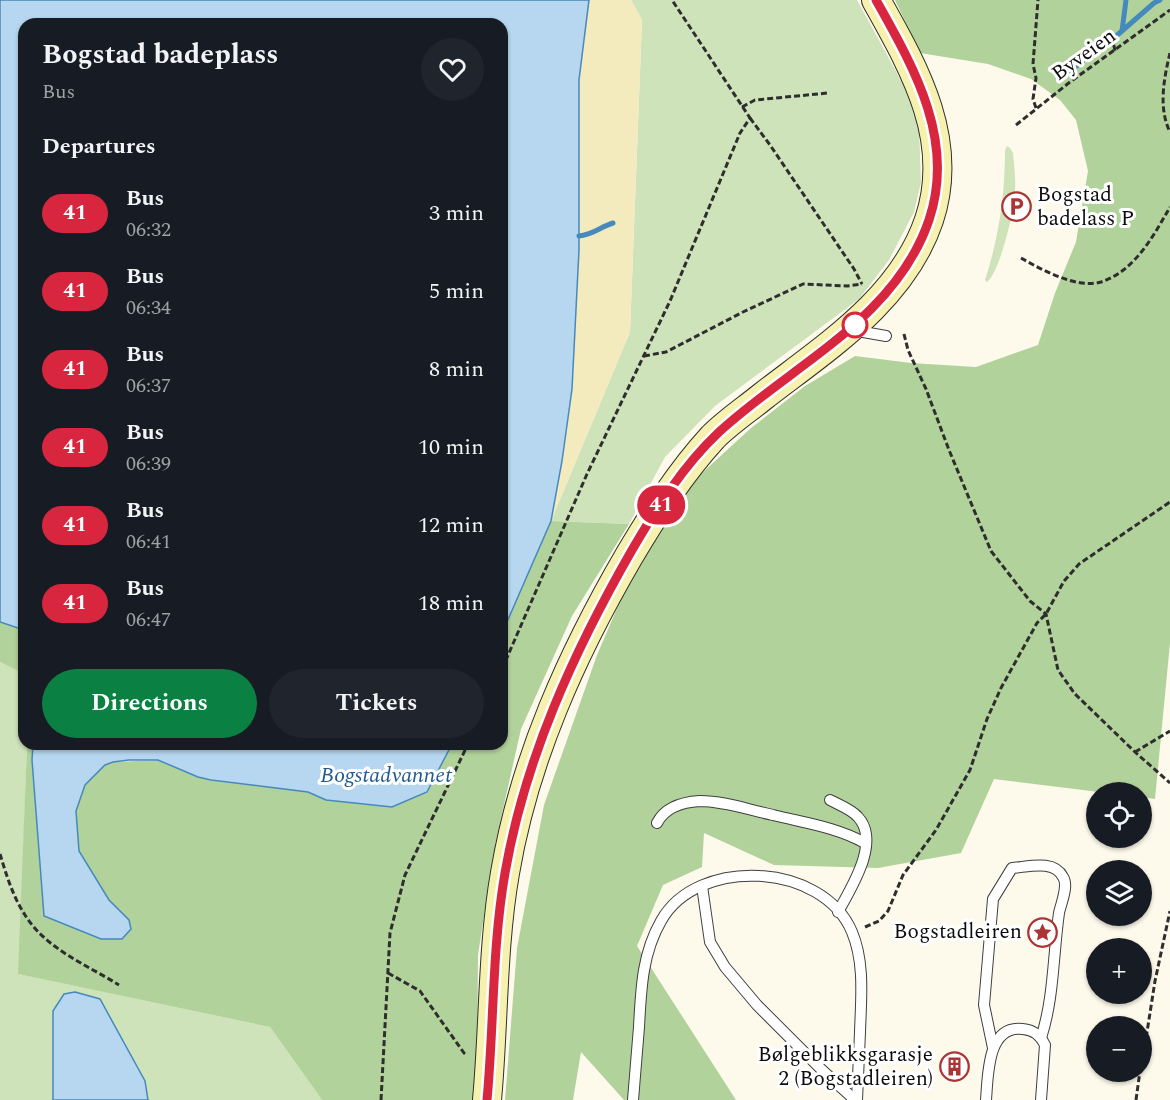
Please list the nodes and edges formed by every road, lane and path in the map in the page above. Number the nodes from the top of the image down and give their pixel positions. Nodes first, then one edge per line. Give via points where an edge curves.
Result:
1 (672, 0) edge
2 (876, 0) edge
3 (1038, 0) edge
4 (1170, 10) edge
5 (1112, 36) dead end
6 (1115, 51) junction
7 (1170, 53) edge
8 (828, 93) dead end
9 (742, 107) junction
10 (1036, 109) junction
11 (750, 118) junction
12 (1016, 124) dead end
13 (1170, 132) edge
14 (1170, 207) edge
15 (1022, 258) dead end
16 (871, 282) dead end
17 (862, 284) junction
18 (858, 321) junction
19 (904, 334) dead end
20 (886, 336) dead end
21 (644, 356) junction
22 (1170, 502) edge
23 (1046, 614) junction
24 (508, 655) edge
25 (1170, 731) edge
26 (465, 750) edge
27 (1135, 752) junction
28 (1170, 783) edge
29 (830, 800) dead end
30 (657, 823) dead end
31 (865, 843) junction
32 (0, 854) edge
33 (702, 886) junction
34 (1170, 911) edge
35 (838, 912) junction
36 (852, 932) junction
37 (388, 973) junction
38 (119, 985) dead end
39 (1150, 1016) edge
40 (1041, 1038) junction
41 (993, 1048) junction
42 (490, 1067) junction
43 (1138, 1082) edge
44 (381, 1100) edge
45 (488, 1100) edge
46 (633, 1100) edge
47 (856, 1100) edge
48 (986, 1100) edge
49 (1041, 1100) edge
50 (1136, 1100) edge

1 - 9 path
2 - 18 street via 930,98 938,179 924,232 903,269
3 - 10 path via 1033,64
4 - 6 path, Byveien
5 - 6 path
6 - 10 path, Byveien
7 - 13 path via 1163,98
8 - 9 path via 755,100
9 - 11 path
10 - 12 path, Byveien
11 - 17 path
11 - 21 path via 740,133
14 - 15 path via 1142,253 1101,282 1076,282
16 - 17 path
17 - 18 path
17 - 21 path via 803,284 666,352
18 - 20 lane
18 - 42 street via 741,413 696,456 649,522 585,639 539,744 510,843 500,904
19 - 23 path via 991,551 1030,602
21 - 24 path
22 - 23 path via 1079,564 1064,581
23 - 27 path via 1058,670 1075,694
23 - 36 path via 1037,623 1001,688 970,770 936,830 903,875 888,911 879,921
25 - 27 path
26 - 37 path via 405,875 390,933
27 - 28 path
29 - 31 lane via 860,819
30 - 31 lane via 669,808 700,801 722,803 825,826
31 - 35 lane via 862,865
32 - 38 path via 24,915 42,936
33 - 35 lane via 743,875 782,877 815,893
33 - 46 lane via 670,906 650,944 642,984
33 - 47 lane via 710,942 724,967 757,1005
34 - 39 path
35 - 36 lane
36 - 47 lane via 862,989
37 - 42 path via 420,992 464,1053
37 - 44 path
40 - 41 lane via 1032,1031 1009,1029
40 - 41 lane via 1065,884 1062,874 1047,865 1012,868 993,899 984,1005
40 - 49 lane via 1045,1045
41 - 48 lane
42 - 45 street
43 - 50 path

